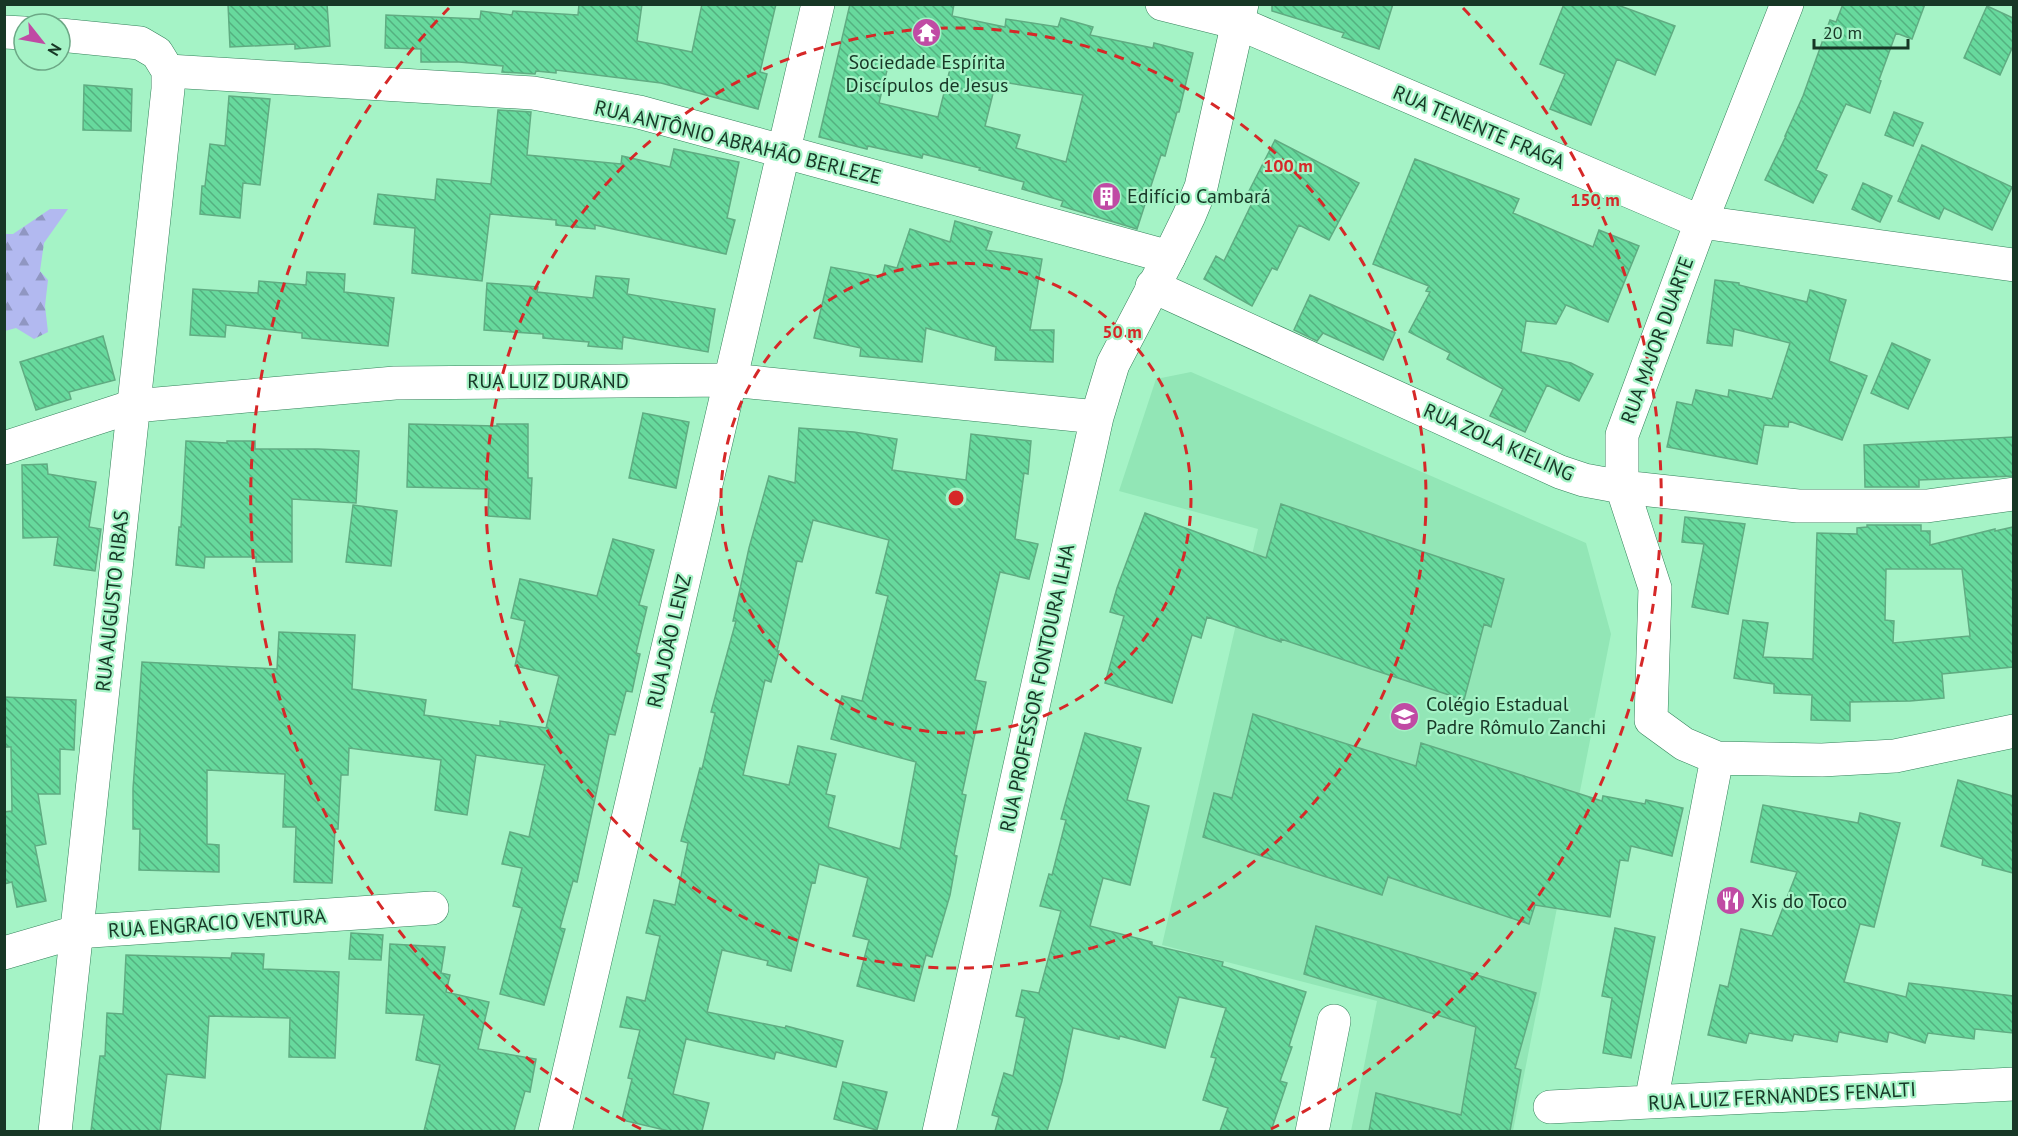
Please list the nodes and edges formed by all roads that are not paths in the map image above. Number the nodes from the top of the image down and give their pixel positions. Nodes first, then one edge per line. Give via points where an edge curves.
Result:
1 (818, 4) edge
2 (1162, 4) edge
3 (1787, 4) edge
4 (1240, 14) edge
5 (72, 36) edge
6 (168, 71) junction
7 (784, 152) junction
8 (1701, 222) junction
9 (1169, 257) junction
10 (2013, 265) edge
11 (1152, 286) junction
12 (730, 380) junction
13 (134, 406) junction
14 (1097, 417) junction
15 (4, 448) edge
16 (1622, 487) junction
17 (2013, 494) edge
18 (2013, 731) edge
19 (1717, 758) junction
20 (432, 908) dead end
21 (76, 932) junction
22 (4, 953) edge
23 (1334, 1021) dead end
24 (2013, 1084) edge
25 (1651, 1102) junction
26 (1550, 1107) dead end
27 (54, 1131) edge
28 (555, 1131) edge
29 (939, 1131) edge
30 (1312, 1131) edge

1 - 7 street, RUA JOÃO LENZ
2 - 4 street, RUA TENENTE FRAGA
3 - 8 street, RUA MAJOR DUARTE
4 - 8 street, RUA TENENTE FRAGA
4 - 9 street, RUA PROFESSOR FONTOURA ILHA via 1201,187
5 - 6 street via 140,43 157,53
6 - 7 street, RUA ANTÔNIO ABRAHÃO BERLEZE via 533,93 639,112
6 - 13 street, RUA AUGUSTO RIBAS
7 - 9 street, RUA ANTÔNIO ABRAHÃO BERLEZE
7 - 12 street, RUA JOÃO LENZ
8 - 10 street, RUA TENENTE FRAGA
8 - 16 street, RUA MAJOR DUARTE via 1622,435
9 - 11 street, RUA PROFESSOR FONTOURA ILHA
11 - 14 street, RUA PROFESSOR FONTOURA ILHA via 1113,364
11 - 16 street, RUA ZOLA KIELING via 1560,472
12 - 13 street, RUA LUIZ DURAND via 394,382
12 - 14 street, RUA LUIZ DURAND
12 - 28 street, RUA JOÃO LENZ
13 - 15 street, RUA LUIZ DURAND
13 - 21 street, RUA AUGUSTO RIBAS
14 - 29 street, RUA PROFESSOR FONTOURA ILHA
16 - 17 street, RUA ZOLA KIELING via 1798,506 1927,506
16 - 19 street, RUA MAJOR DUARTE via 1655,588 1651,720 1684,744
18 - 19 street via 1895,756 1822,760
19 - 25 street
20 - 21 street, RUA ENGRACIO VENTURA
21 - 22 street, RUA ENGRACIO VENTURA
21 - 27 street, RUA AUGUSTO RIBAS
23 - 30 street
24 - 25 street, RUA LUIZ FERNANDES FENALTI
25 - 26 street, RUA LUIZ FERNANDES FENALTI

